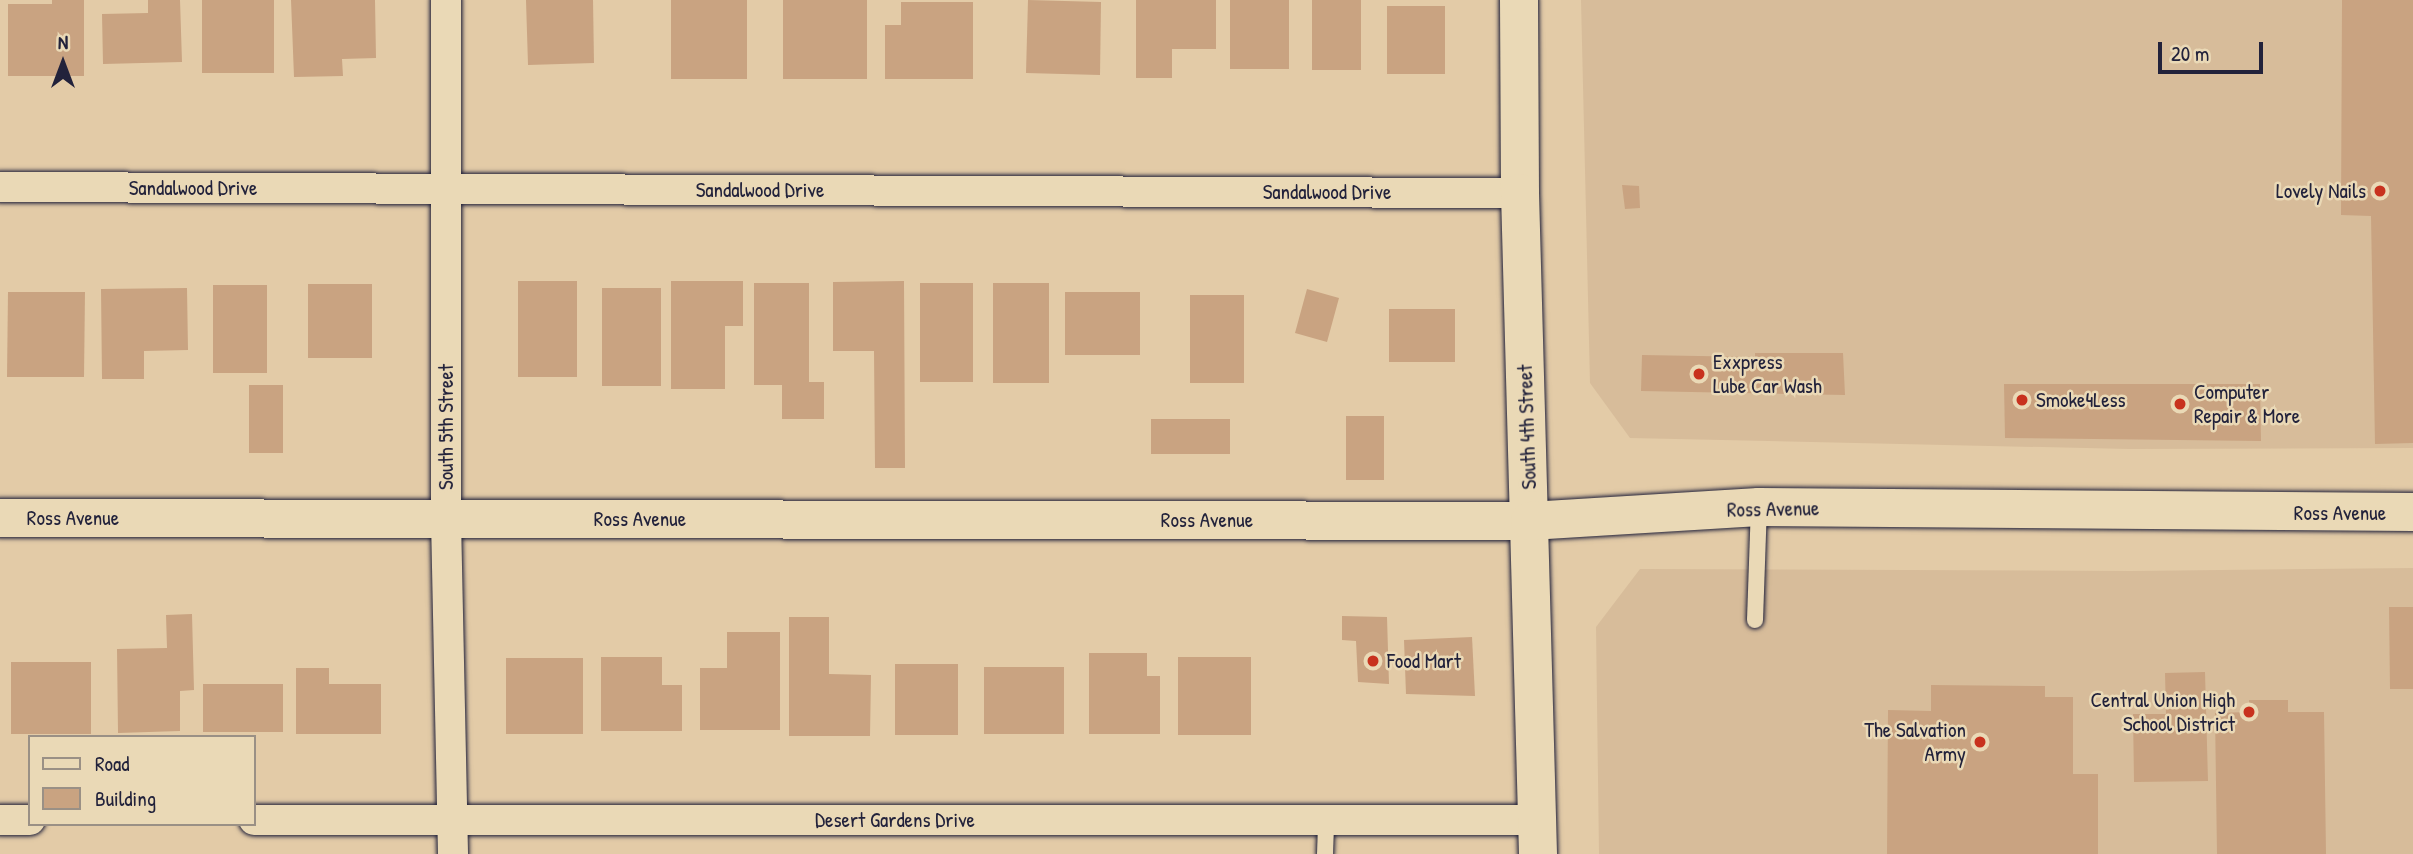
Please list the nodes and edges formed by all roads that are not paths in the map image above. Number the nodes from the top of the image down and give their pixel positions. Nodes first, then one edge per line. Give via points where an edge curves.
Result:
1 (446, 0) edge
2 (1519, 0) edge
3 (0, 187) edge
4 (446, 189) junction
5 (1520, 193) junction
6 (1759, 507) junction
7 (2413, 512) edge
8 (0, 518) edge
9 (446, 519) junction
10 (1530, 521) junction
11 (1755, 620) dead end
12 (0, 820) edge
13 (28, 820) edge
14 (256, 820) edge
15 (453, 820) junction
16 (1326, 820) junction
17 (1538, 837) edge
18 (453, 854) edge
19 (1325, 854) edge

1 - 4 street, South 5th Street
2 - 5 street, South 4th Street
3 - 4 street, Sandalwood Drive
4 - 5 street, Sandalwood Drive
4 - 9 street, South 5th Street
5 - 10 street, South 4th Street
6 - 7 street, Ross Avenue
6 - 10 street, Ross Avenue
6 - 11 lane
8 - 9 street, Ross Avenue
9 - 10 street, Ross Avenue
9 - 15 street, South 5th Street
10 - 17 street, South 4th Street
12 - 13 street
14 - 15 street, Desert Gardens Drive
15 - 16 street, Desert Gardens Drive
15 - 18 street, South 5th Street
16 - 17 street, Desert Gardens Drive
16 - 19 lane

